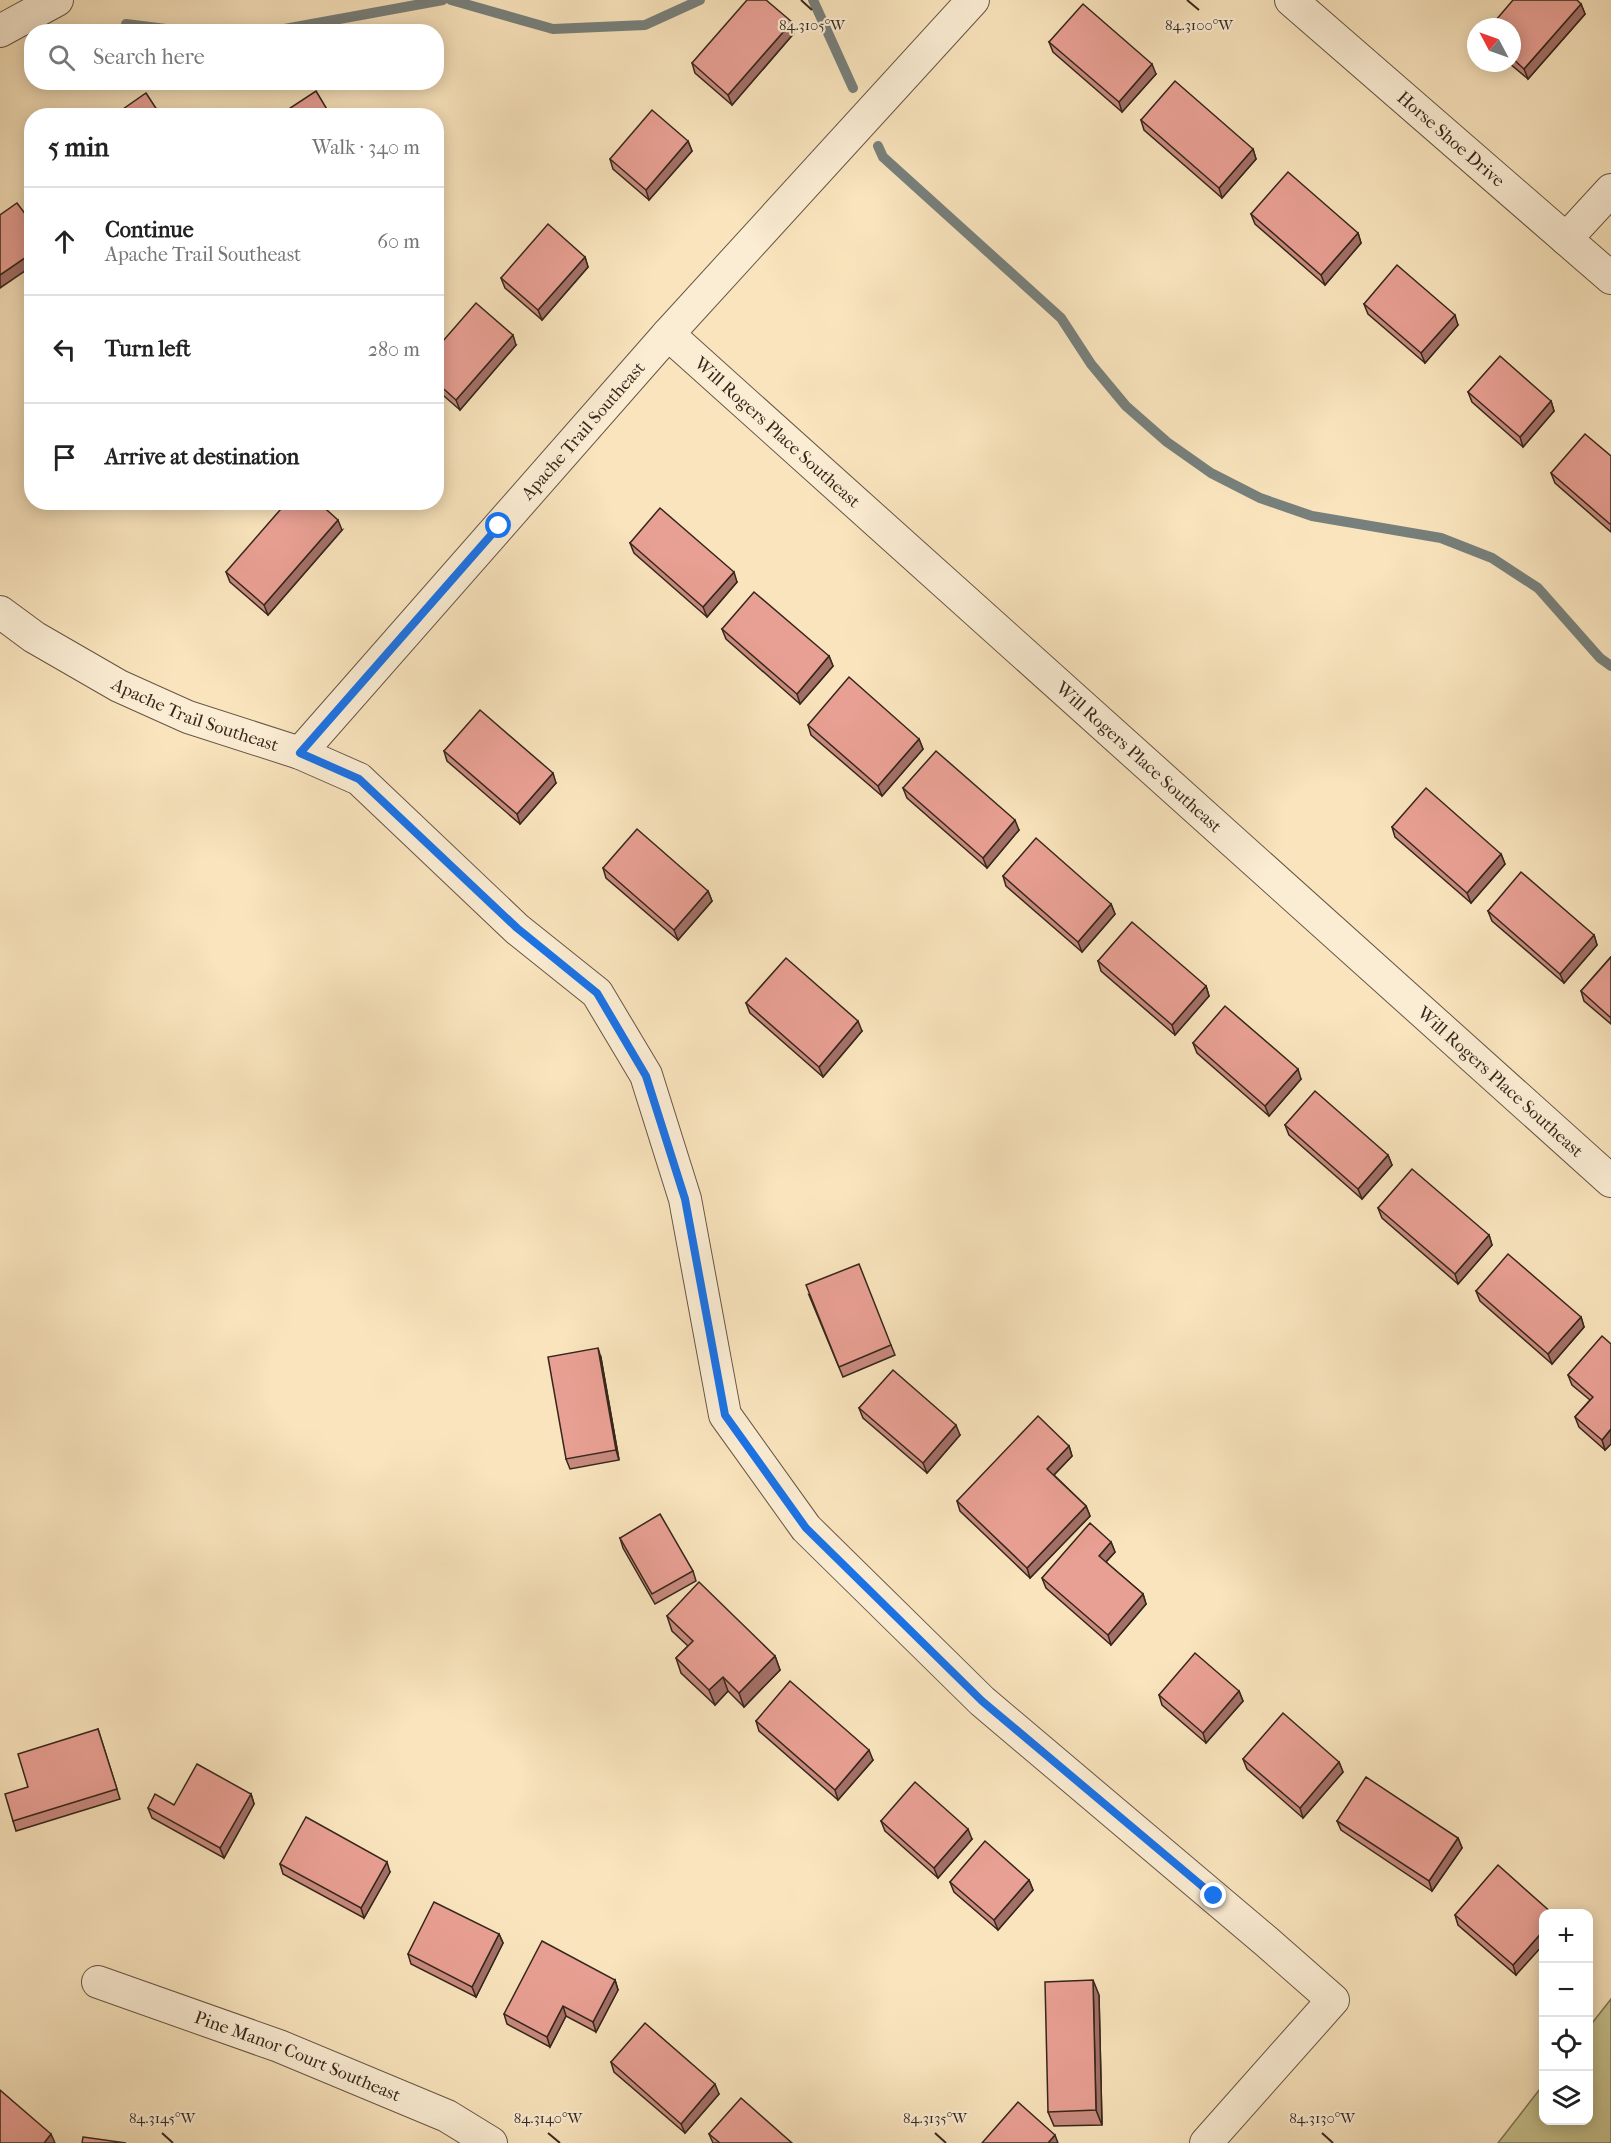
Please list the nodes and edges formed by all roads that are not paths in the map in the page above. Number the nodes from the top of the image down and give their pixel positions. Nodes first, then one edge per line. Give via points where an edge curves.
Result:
1 (57, 0) edge
2 (973, 0) edge
3 (1291, 0) edge
4 (0, 31) edge
5 (1611, 190) edge
6 (1566, 239) junction
7 (1611, 278) edge
8 (668, 334) junction
9 (0, 612) edge
10 (300, 753) junction
11 (1611, 1181) edge
12 (98, 1982) dead end
13 (491, 2143) edge
14 (1206, 2143) edge

1 - 4 street
2 - 8 street, Apache Trail Southeast
3 - 6 street, Horse Shoe Drive
5 - 6 street
6 - 7 street, Horse Shoe Drive
8 - 10 street, Apache Trail Southeast
8 - 11 street, Will Rogers Place Southeast
9 - 10 street, Apache Trail Southeast via 34,637 119,686 188,717
10 - 14 street via 359,779 517,928 597,993 646,1076 685,1199 725,1415 806,1528 982,1701 1333,2000
12 - 13 street, Pine Manor Court Southeast via 279,2046 447,2116

